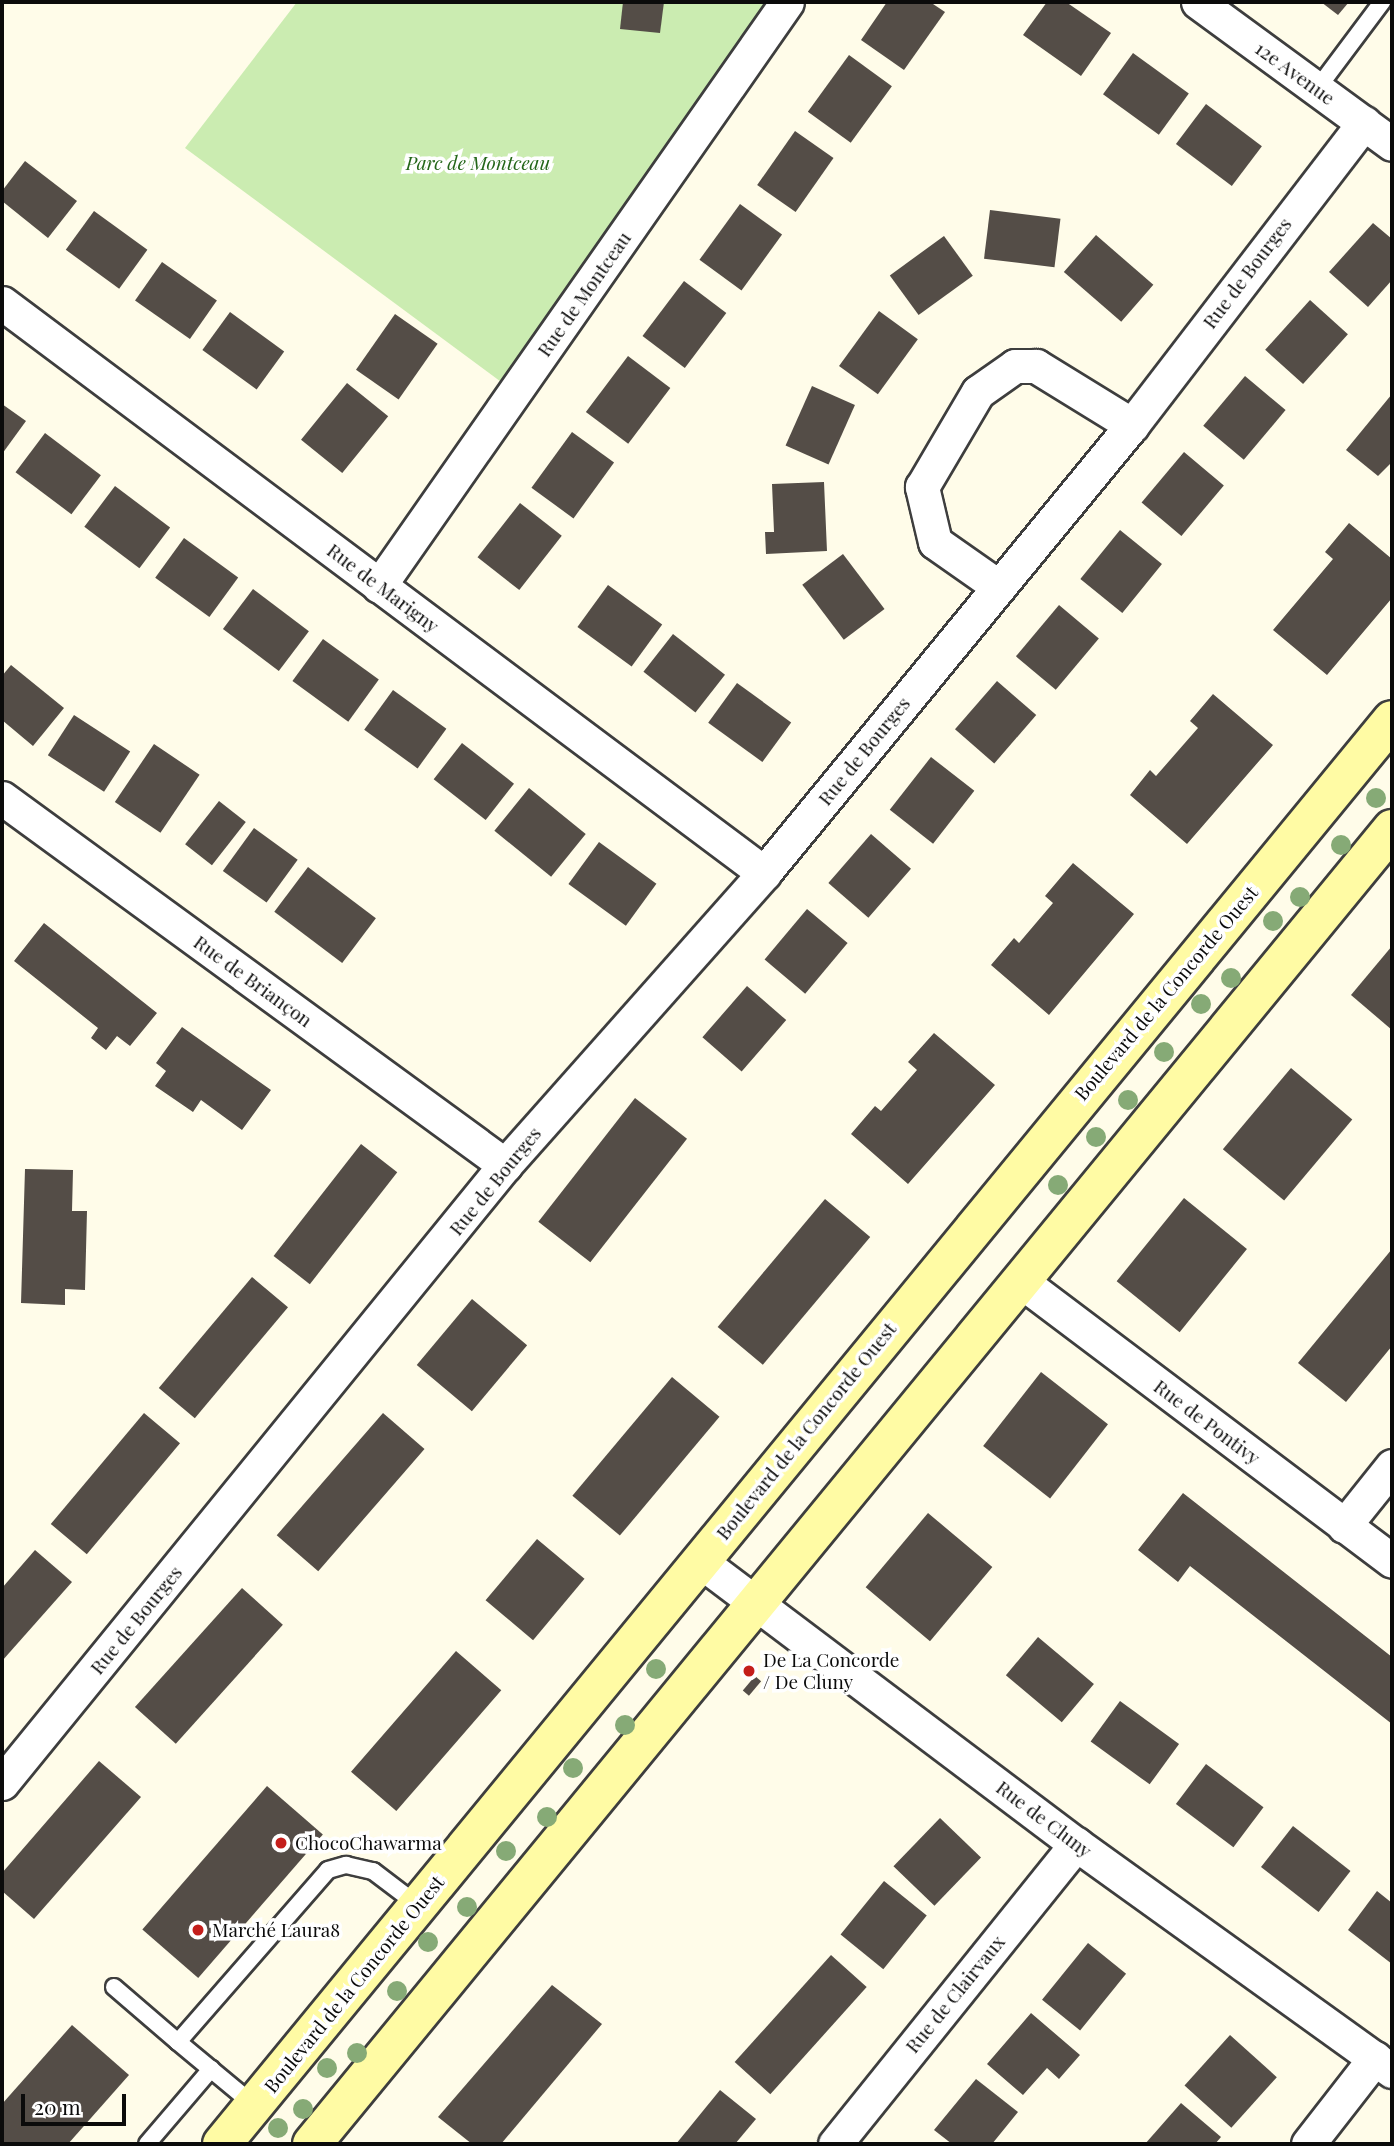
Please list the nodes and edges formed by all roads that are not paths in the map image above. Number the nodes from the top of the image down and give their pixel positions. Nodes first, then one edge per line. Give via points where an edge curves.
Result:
1 (787, 2) edge
2 (1198, 2) edge
3 (1385, 8) edge
4 (1317, 89) junction
5 (1364, 123) junction
6 (1392, 144) edge
7 (2, 303) edge
8 (1132, 425) junction
9 (380, 586) junction
10 (999, 587) junction
11 (1392, 720) edge
12 (2, 798) edge
13 (1392, 829) edge
14 (764, 873) junction
15 (505, 1165) junction
16 (1022, 1282) junction
17 (1392, 1466) edge
18 (1344, 1526) junction
19 (699, 1561) junction
20 (1392, 1562) edge
21 (758, 1604) junction
22 (2, 1783) edge
23 (1076, 1844) junction
24 (418, 1905) junction
25 (114, 1987) dead end
26 (178, 2042) junction
27 (1383, 2064) edge
28 (211, 2070) junction
29 (254, 2105) junction
30 (147, 2144) edge
31 (222, 2144) edge
32 (312, 2144) edge
33 (835, 2144) edge
34 (1308, 2144) edge

1 - 9 street, Rue de Montceau
2 - 4 street, 12e Avenue
3 - 4 lane
4 - 5 street, 12e Avenue
5 - 6 street, 12e Avenue
5 - 8 street, Rue de Bourges
7 - 9 street, Rue de Marigny
8 - 10 street, Rue de Bourges
8 - 10 street via 1037,366 1015,366 978,392 922,487 935,542
9 - 14 street, Rue de Marigny
10 - 14 street, Rue de Bourges
11 - 19 street, Boulevard de la Concorde Ouest
12 - 15 street, Rue de Briançon
13 - 16 street
14 - 15 street, Rue de Bourges
15 - 22 street, Rue de Bourges
16 - 18 street, Rue de Pontivy
16 - 21 street
17 - 18 street
18 - 20 street, Rue de Pontivy
19 - 21 street, Rue de Cluny
19 - 24 street, Boulevard de la Concorde Ouest
21 - 23 street, Rue de Cluny
21 - 32 street
23 - 27 street, Rue de Cluny
23 - 33 street, Rue de Clairvaux
24 - 26 lane via 373,1871 346,1865 328,1870
24 - 29 street, Boulevard de la Concorde Ouest
25 - 26 lane
26 - 28 lane
27 - 34 street
28 - 29 lane
28 - 30 lane
29 - 31 street, Boulevard de la Concorde Ouest

